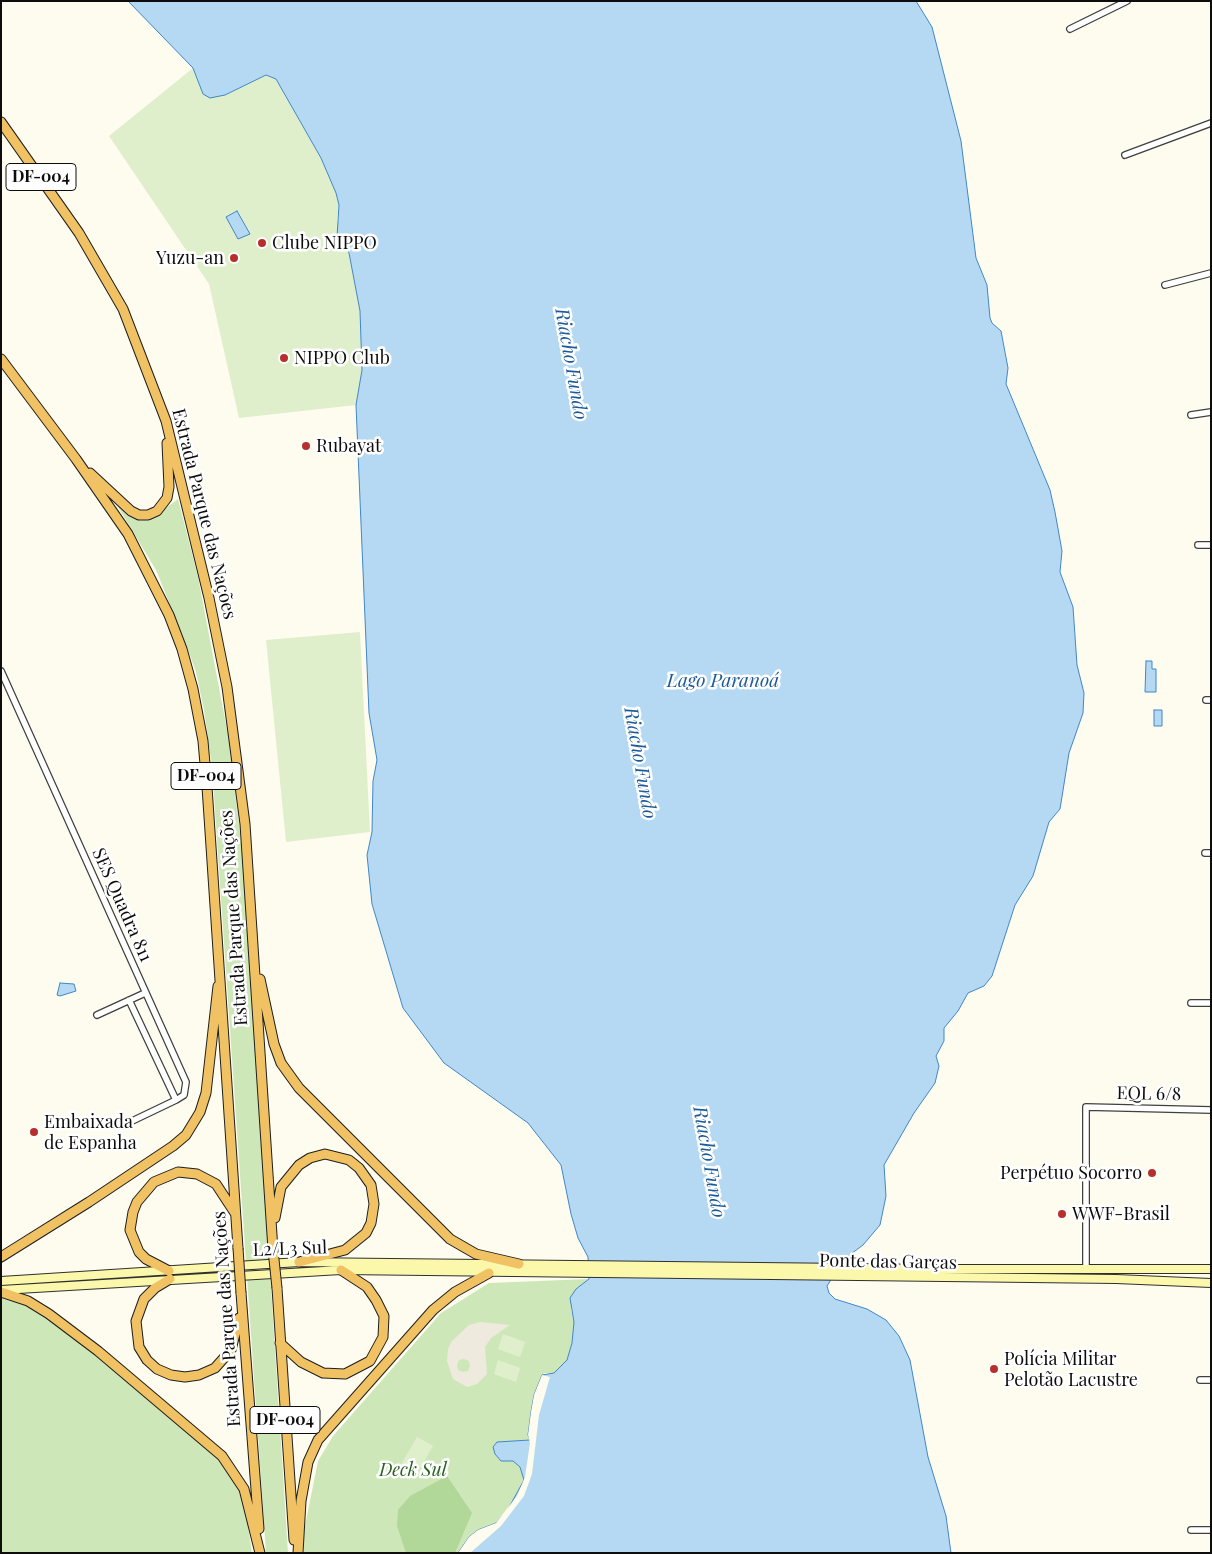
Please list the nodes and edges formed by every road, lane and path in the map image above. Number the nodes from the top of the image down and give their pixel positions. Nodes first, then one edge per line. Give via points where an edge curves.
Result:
1 (1127, 1) edge
2 (1070, 30) dead end
3 (1, 122) edge
4 (1211, 123) edge
5 (1125, 155) dead end
6 (1211, 273) edge
7 (1165, 285) dead end
8 (1, 359) edge
9 (1211, 412) edge
10 (1191, 415) dead end
11 (166, 421) junction
12 (76, 459) junction
13 (1198, 545) dead end
14 (1211, 545) edge
15 (1, 671) edge
16 (254, 946) junction
17 (220, 971) junction
18 (145, 993) junction
19 (129, 1000) junction
20 (1191, 1003) dead end
21 (1211, 1003) edge
22 (97, 1015) dead end
23 (176, 1100) junction
24 (1211, 1110) edge
25 (128, 1123) dead end
26 (236, 1214) junction
27 (272, 1247) junction
28 (1, 1256) edge
29 (299, 1262) junction
30 (519, 1264) junction
31 (581, 1264) joint
32 (1086, 1268) junction
33 (1211, 1269) edge
34 (341, 1270) junction
35 (489, 1273) junction
36 (565, 1273) joint
37 (169, 1275) junction
38 (1, 1280) edge
39 (1211, 1284) edge
40 (1, 1291) edge
41 (241, 1303) junction
42 (280, 1342) junction
43 (1200, 1380) dead end
44 (1211, 1380) edge
45 (1191, 1530) dead end
46 (1211, 1530) edge
47 (261, 1553) edge
48 (296, 1553) edge

1 - 2 street
3 - 11 highway, Estrada Parque das Nações / DF-004 via 79,233 106,278 131,328
4 - 5 street
6 - 7 street
8 - 12 highway, Estrada Parque das Nações / DF-004
9 - 10 street
11 - 12 highway via 167,498 157,511 148,515 131,511
11 - 16 highway, Estrada Parque das Nações / DF-004 via 227,687 245,824
12 - 17 highway, Estrada Parque das Nações / DF-004 via 128,534 156,585 182,649 203,741
13 - 14 street
15 - 18 street, SES Quadra 811
16 - 27 highway, Estrada Parque das Nações / DF-004
16 - 30 highway via 274,1044 281,1063 294,1081 450,1240 476,1254
17 - 26 highway, Estrada Parque das Nações / DF-004
17 - 28 highway via 206,1093 200,1112 186,1135 97,1197
18 - 19 street
18 - 23 street, SES Quadra 811 via 186,1082 184,1095
19 - 22 street
19 - 23 street
20 - 21 street
23 - 25 street
24 - 32 street, EQL 6/8 via 1086,1107
26 - 37 highway via 216,1184 198,1174 178,1172 154,1182 137,1202 130,1230 139,1252
26 - 41 highway, Estrada Parque das Nações / DF-004, bridge
27 - 29 highway via 277,1199 287,1176 310,1158 325,1154 349,1160 371,1185 374,1204 371,1223 366,1233 349,1247
27 - 42 highway, Estrada Parque das Nações / DF-004, bridge
29 - 30 main road, L2/L3 Sul
29 - 37 main road, L2/L3 Sul
30 - 31 main road, L2/L3 Sul
31 - 32 main road, Ponte das Garças
32 - 33 main road, Ponte das Garças
34 - 35 main road, L2/L3 Sul
34 - 37 main road, L2/L3 Sul
34 - 42 highway via 367,1288 384,1316 383,1338 370,1361 345,1374 323,1373 301,1362
35 - 36 main road, L2/L3 Sul
35 - 48 highway via 455,1292 434,1310 318,1440 308,1462
36 - 39 main road, Ponte das Garças via 1116,1279
37 - 38 main road, L2/L3 Sul
37 - 40 main road, L2/L3 Sul
37 - 41 highway via 144,1299 137,1315 136,1331 139,1347 147,1360 171,1375 199,1375 221,1363 234,1341
40 - 47 highway via 28,1301 49,1314 222,1456 244,1489
41 - 47 highway, Estrada Parque das Nações / DF-004
42 - 48 highway, Estrada Parque das Nações / DF-004
43 - 44 street
45 - 46 street

